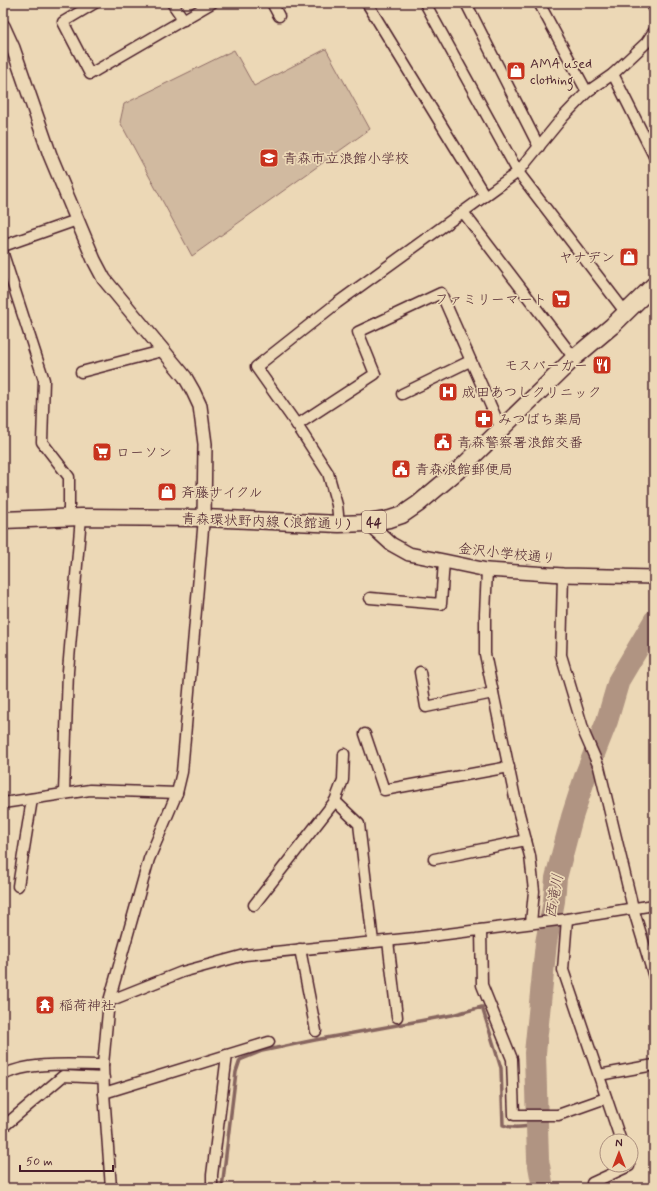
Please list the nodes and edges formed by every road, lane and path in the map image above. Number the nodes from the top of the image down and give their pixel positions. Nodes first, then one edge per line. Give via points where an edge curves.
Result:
1 (95, 3) edge
2 (172, 3) edge
3 (212, 3) edge
4 (272, 3) edge
5 (368, 3) edge
6 (425, 3) edge
7 (466, 3) edge
8 (539, 3) edge
9 (651, 3) edge
10 (654, 8) edge
11 (279, 16) dead end
12 (184, 20) junction
13 (3, 26) edge
14 (654, 31) edge
15 (613, 74) junction
16 (587, 92) junction
17 (539, 147) junction
18 (654, 156) edge
19 (518, 172) junction
20 (485, 196) junction
21 (463, 212) junction
22 (78, 220) junction
23 (3, 246) edge
24 (3, 254) edge
25 (654, 285) edge
26 (626, 313) junction
27 (162, 351) junction
28 (574, 358) junction
29 (470, 361) junction
30 (81, 372) dead end
31 (402, 394) dead end
32 (297, 425) junction
33 (501, 429) junction
34 (75, 517) junction
35 (204, 518) junction
36 (3, 520) edge
37 (368, 523) junction
38 (339, 524) junction
39 (444, 561) junction
40 (487, 570) junction
41 (563, 575) junction
42 (654, 577) edge
43 (370, 598) dead end
44 (420, 672) dead end
45 (493, 693) junction
46 (364, 734) dead end
47 (344, 754) dead end
48 (509, 767) junction
49 (64, 793) junction
50 (177, 793) junction
51 (32, 799) junction
52 (335, 801) junction
53 (3, 803) edge
54 (526, 840) junction
55 (434, 859) dead end
56 (18, 886) dead end
57 (254, 905) dead end
58 (654, 905) edge
59 (633, 908) junction
60 (564, 920) junction
61 (534, 923) junction
62 (481, 930) junction
63 (388, 941) junction
64 (373, 942) junction
65 (300, 949) junction
66 (654, 977) edge
67 (109, 1001) junction
68 (397, 1017) dead end
69 (316, 1031) dead end
70 (269, 1042) dead end
71 (227, 1055) junction
72 (103, 1065) junction
73 (654, 1065) edge
74 (3, 1075) edge
75 (599, 1075) junction
76 (104, 1078) junction
77 (104, 1093) junction
78 (606, 1098) junction
79 (3, 1127) edge
80 (618, 1133) edge
81 (614, 1173) edge
82 (592, 1183) dead end
83 (111, 1188) edge
84 (212, 1188) edge

1 - 12 street via 63,22 90,74
2 - 12 street
3 - 12 street
4 - 11 street
5 - 20 street
6 - 19 street
7 - 17 street
8 - 16 street
9 - 10 street
13 - 22 street via 50,155
14 - 15 street via 646,43
15 - 16 street
15 - 18 street
16 - 17 street
17 - 19 street
19 - 20 street
19 - 26 street
20 - 21 street
21 - 28 street
21 - 32 street via 337,303 256,367
22 - 23 street
22 - 27 street via 104,279
24 - 34 street via 44,380 42,442 68,476
25 - 26 main road, 青森環状野内線 (浪館通り) / 44
26 - 28 main road, 青森環状野内線 (浪館通り) / 44
27 - 30 street
27 - 35 street via 185,377 200,406 205,444
28 - 33 main road, 青森環状野内線 (浪館通り) / 44
29 - 31 street
29 - 32 street via 441,293 358,332 375,374
29 - 33 street
32 - 38 street via 328,473 337,505
33 - 37 main road, 青森環状野内線 (浪館通り) / 44 via 462,467 418,504 390,520
34 - 35 main road, 青森環状野内線 (浪館通り) / 44
34 - 36 main road, 青森環状野内線 (浪館通り) / 44
34 - 49 street
35 - 38 main road, 青森環状野内線 (浪館通り) / 44
35 - 50 street via 182,772
37 - 38 main road, 青森環状野内線 (浪館通り) / 44
37 - 39 street, 金沢小学校通り via 391,544 409,554
39 - 40 street, 金沢小学校通り
39 - 43 street via 441,604
40 - 41 street, 金沢小学校通り
40 - 45 street via 485,654
41 - 42 street, 金沢小学校通り
41 - 59 street via 561,655 585,735 599,767
44 - 45 street via 426,707
45 - 48 street
46 - 48 street via 384,790
47 - 52 street via 343,780
48 - 54 street
49 - 50 street via 90,790
49 - 51 street
50 - 67 street via 148,860
51 - 53 street
51 - 56 street
52 - 57 street
52 - 64 street via 360,824
54 - 55 street
54 - 61 street via 534,892
58 - 59 street
59 - 60 street
59 - 66 street
60 - 61 street
60 - 75 street via 563,970
61 - 62 street
62 - 63 street
62 - 78 street via 482,985 512,1059 514,1115 558,1115
63 - 64 street
63 - 68 street
64 - 65 street
65 - 67 street via 245,955 182,972
65 - 69 street
67 - 72 street
70 - 71 street
71 - 77 street
71 - 84 street
72 - 74 street via 33,1066
72 - 76 street
73 - 75 street
75 - 78 street
76 - 77 street
76 - 79 street via 63,1076
77 - 83 street
78 - 80 street
81 - 82 street

